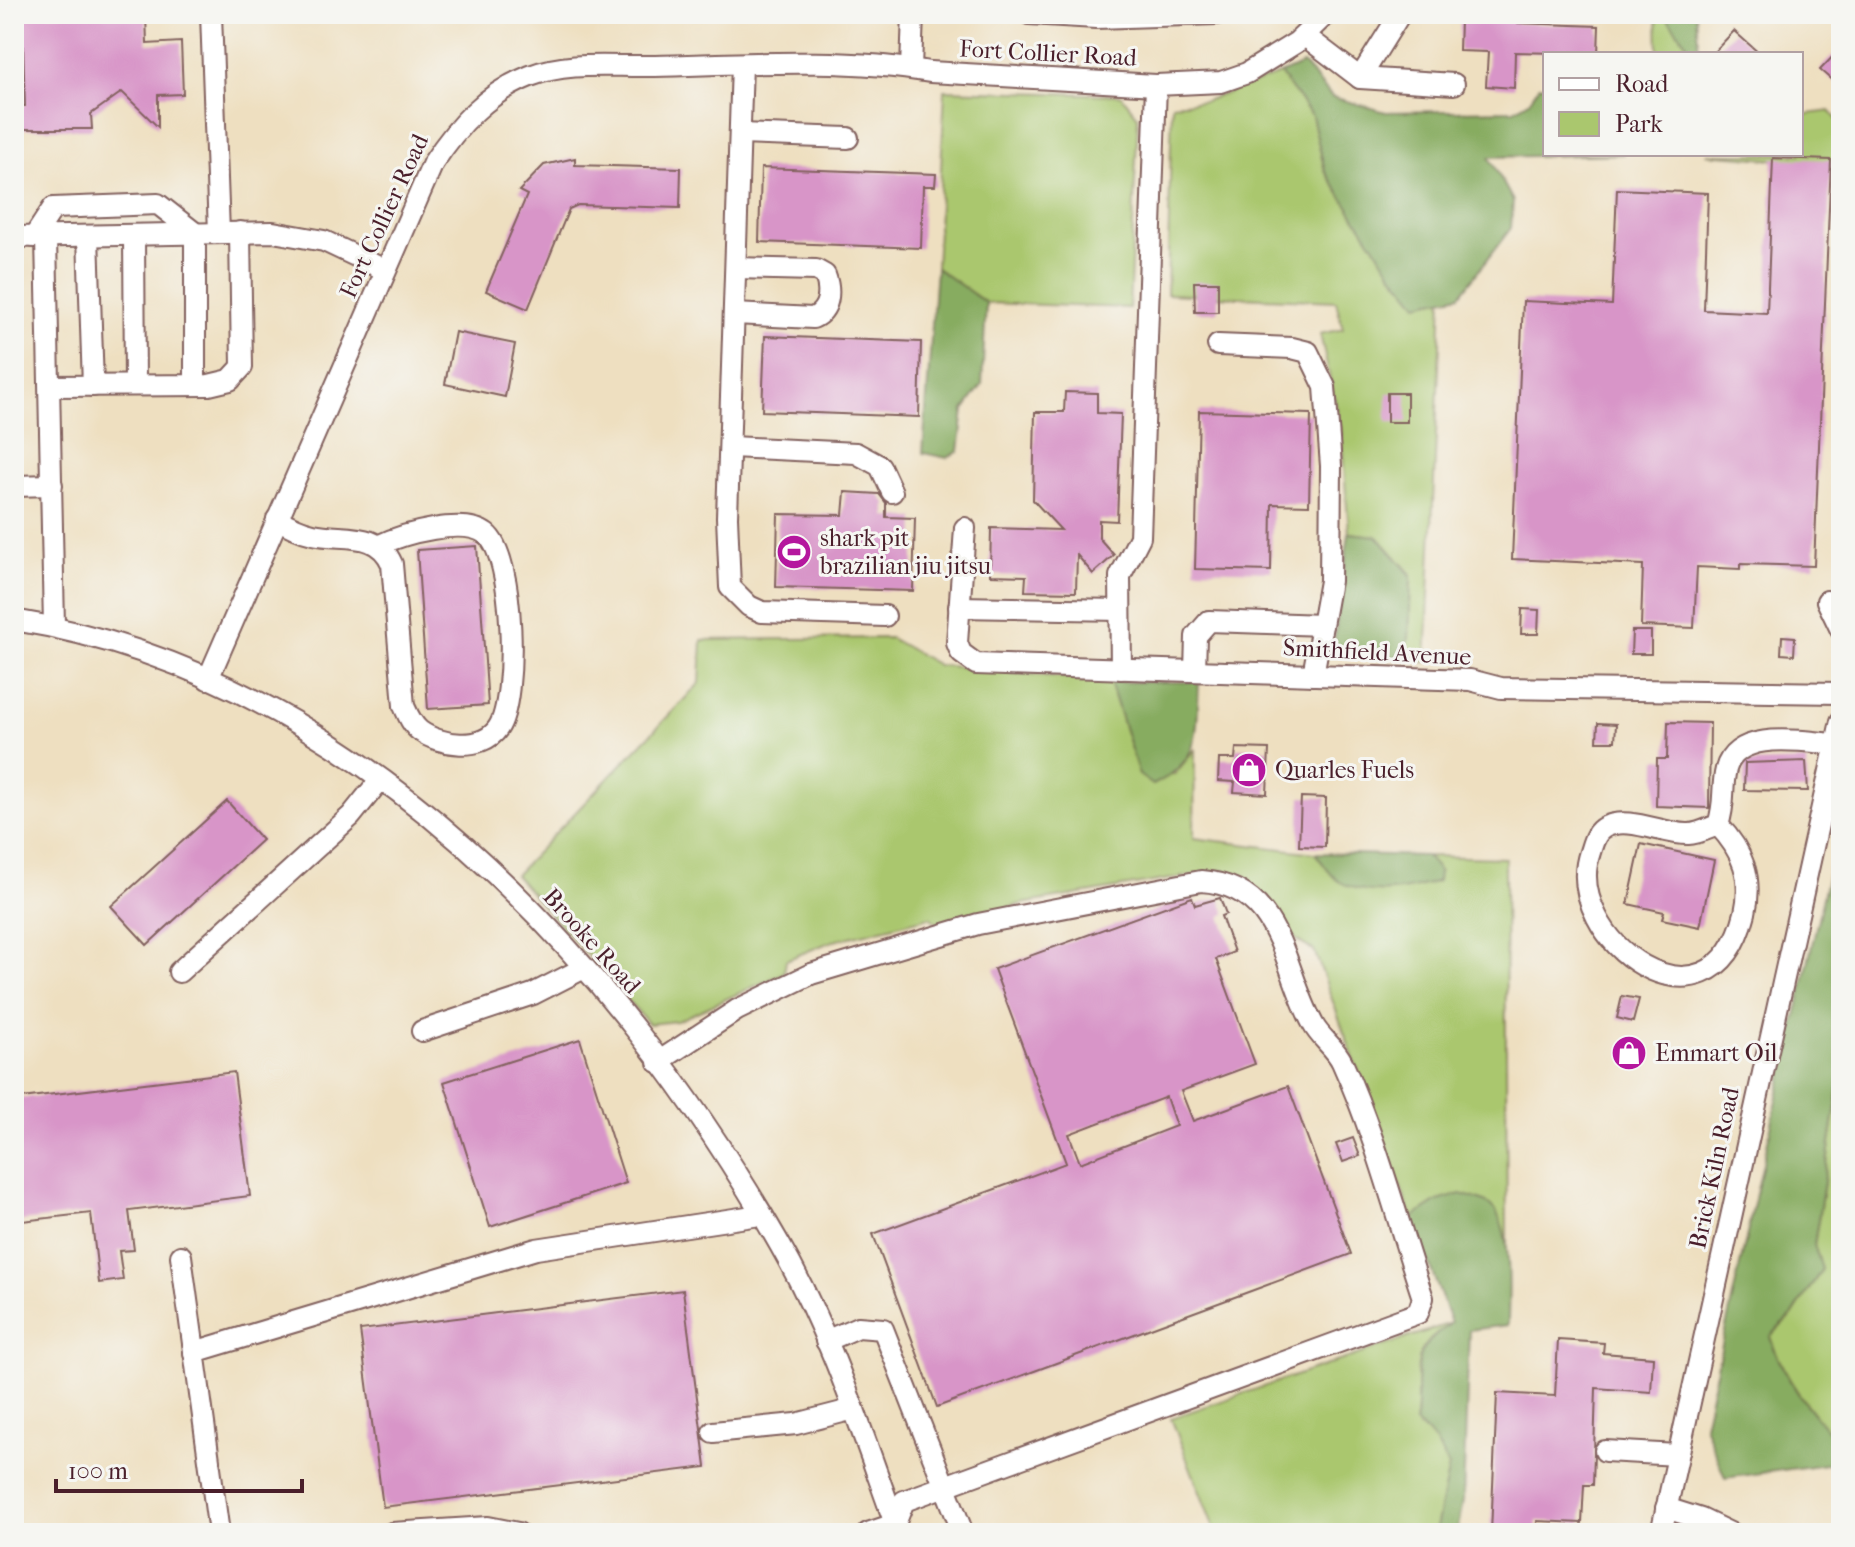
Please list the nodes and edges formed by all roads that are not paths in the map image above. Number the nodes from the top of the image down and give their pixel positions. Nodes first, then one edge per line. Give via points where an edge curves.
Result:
1 (211, 14) edge
2 (913, 14) edge
3 (1029, 14) edge
4 (1217, 14) edge
5 (1326, 14) edge
6 (1400, 14) edge
7 (1305, 36) junction
8 (742, 64) junction
9 (911, 68) junction
10 (1360, 78) junction
11 (1454, 84) dead end
12 (1156, 85) junction
13 (741, 134) junction
14 (848, 138) dead end
15 (229, 232) junction
16 (195, 233) junction
17 (134, 235) junction
18 (88, 236) junction
19 (31, 237) edge
20 (737, 268) junction
21 (385, 270) junction
22 (735, 314) junction
23 (1218, 345) dead end
24 (135, 385) junction
25 (195, 385) junction
26 (50, 386) junction
27 (93, 386) junction
28 (731, 447) junction
29 (52, 485) junction
30 (14, 486) edge
31 (892, 492) dead end
32 (277, 519) junction
33 (965, 528) dead end
34 (380, 545) junction
35 (1827, 601) dead end
36 (959, 607) junction
37 (1120, 610) junction
38 (885, 616) dead end
39 (14, 620) edge
40 (1322, 625) junction
41 (54, 626) junction
42 (1841, 630) edge
43 (1121, 669) junction
44 (1195, 671) junction
45 (1313, 675) junction
46 (208, 679) junction
47 (1841, 693) edge
48 (1841, 721) edge
49 (1835, 744) junction
50 (380, 780) junction
51 (1718, 825) junction
52 (584, 968) junction
53 (179, 972) dead end
54 (422, 1031) dead end
55 (658, 1062) junction
56 (760, 1215) junction
57 (181, 1256) dead end
58 (826, 1341) junction
59 (194, 1352) junction
60 (854, 1409) junction
61 (713, 1432) dead end
62 (1605, 1451) dead end
63 (1678, 1455) junction
64 (943, 1486) junction
65 (1666, 1508) junction
66 (897, 1529) edge
67 (219, 1533) edge
68 (392, 1533) edge
69 (518, 1533) edge
70 (868, 1533) edge
71 (963, 1533) edge
72 (1661, 1533) edge
73 (1730, 1533) edge

1 - 15 street
2 - 9 street
3 - 4 street
5 - 7 street, Fort Collier Road
6 - 10 street
7 - 10 street
7 - 12 street, Fort Collier Road via 1247,73 1221,82
8 - 9 street, Fort Collier Road
8 - 13 street
8 - 21 street, Fort Collier Road via 559,67 513,83 451,136 433,163
9 - 12 street, Fort Collier Road
10 - 11 street
12 - 37 street via 1140,537 1120,576
13 - 14 street
13 - 20 street
15 - 16 street
15 - 21 street via 273,232 324,241
15 - 25 street via 242,367 230,380
16 - 17 street
16 - 19 street via 158,204 53,208
16 - 25 street
17 - 18 street
17 - 24 street
18 - 19 street
18 - 27 street
19 - 26 street
20 - 22 street
20 - 22 street via 816,270 829,285 828,302 813,318
21 - 32 street, Fort Collier Road
22 - 28 street
23 - 40 street via 1308,352 1325,387 1330,567
24 - 25 street
24 - 27 street
26 - 27 street
26 - 29 street
28 - 31 street via 856,453 880,466
28 - 38 street via 727,568 730,587 739,598 762,612
29 - 30 street
29 - 41 street
32 - 34 street via 315,535
32 - 46 street, Fort Collier Road
33 - 36 street, Smithfield Avenue
34 - 34 street via 400,535 459,528 485,533 497,548 505,576 508,681 497,730 487,737 441,743 409,719 392,564
35 - 42 street
36 - 37 street
36 - 43 street, Smithfield Avenue via 957,643 976,664
37 - 43 street
39 - 41 street, Brooke Road
40 - 44 street via 1209,621 1196,636
40 - 45 street
41 - 46 street, Brooke Road
43 - 44 street, Smithfield Avenue
44 - 45 street, Smithfield Avenue
45 - 47 street, Smithfield Avenue via 1470,680 1501,688
46 - 50 street, Brooke Road via 288,719
48 - 49 street, Brick Kiln Road
49 - 51 street via 1772,740 1748,746 1726,770 1726,803
49 - 63 street, Brick Kiln Road
50 - 52 street, Brooke Road via 453,837
50 - 53 street via 351,816
51 - 51 street via 1692,834 1618,824 1596,833 1588,858 1589,895 1600,924 1624,954 1663,975 1699,976 1716,968 1740,931 1749,877 1742,855
52 - 54 street via 533,994
52 - 55 street, Brooke Road
55 - 56 street, Brooke Road via 719,1144
55 - 64 street via 780,987 978,924 1201,881 1244,893 1267,919 1288,955 1312,1022 1342,1062 1422,1306 1412,1316
56 - 58 street, Brooke Road
56 - 59 street via 536,1249
57 - 59 street
58 - 60 street, Brooke Road
58 - 64 street via 858,1327 883,1329
59 - 67 street
60 - 61 street via 796,1424
60 - 66 street, Brooke Road
62 - 63 street
63 - 65 street, Brick Kiln Road
64 - 66 street via 904,1501
64 - 71 street
65 - 72 street, Brick Kiln Road
65 - 73 street
66 - 70 street
68 - 69 street via 488,1527

